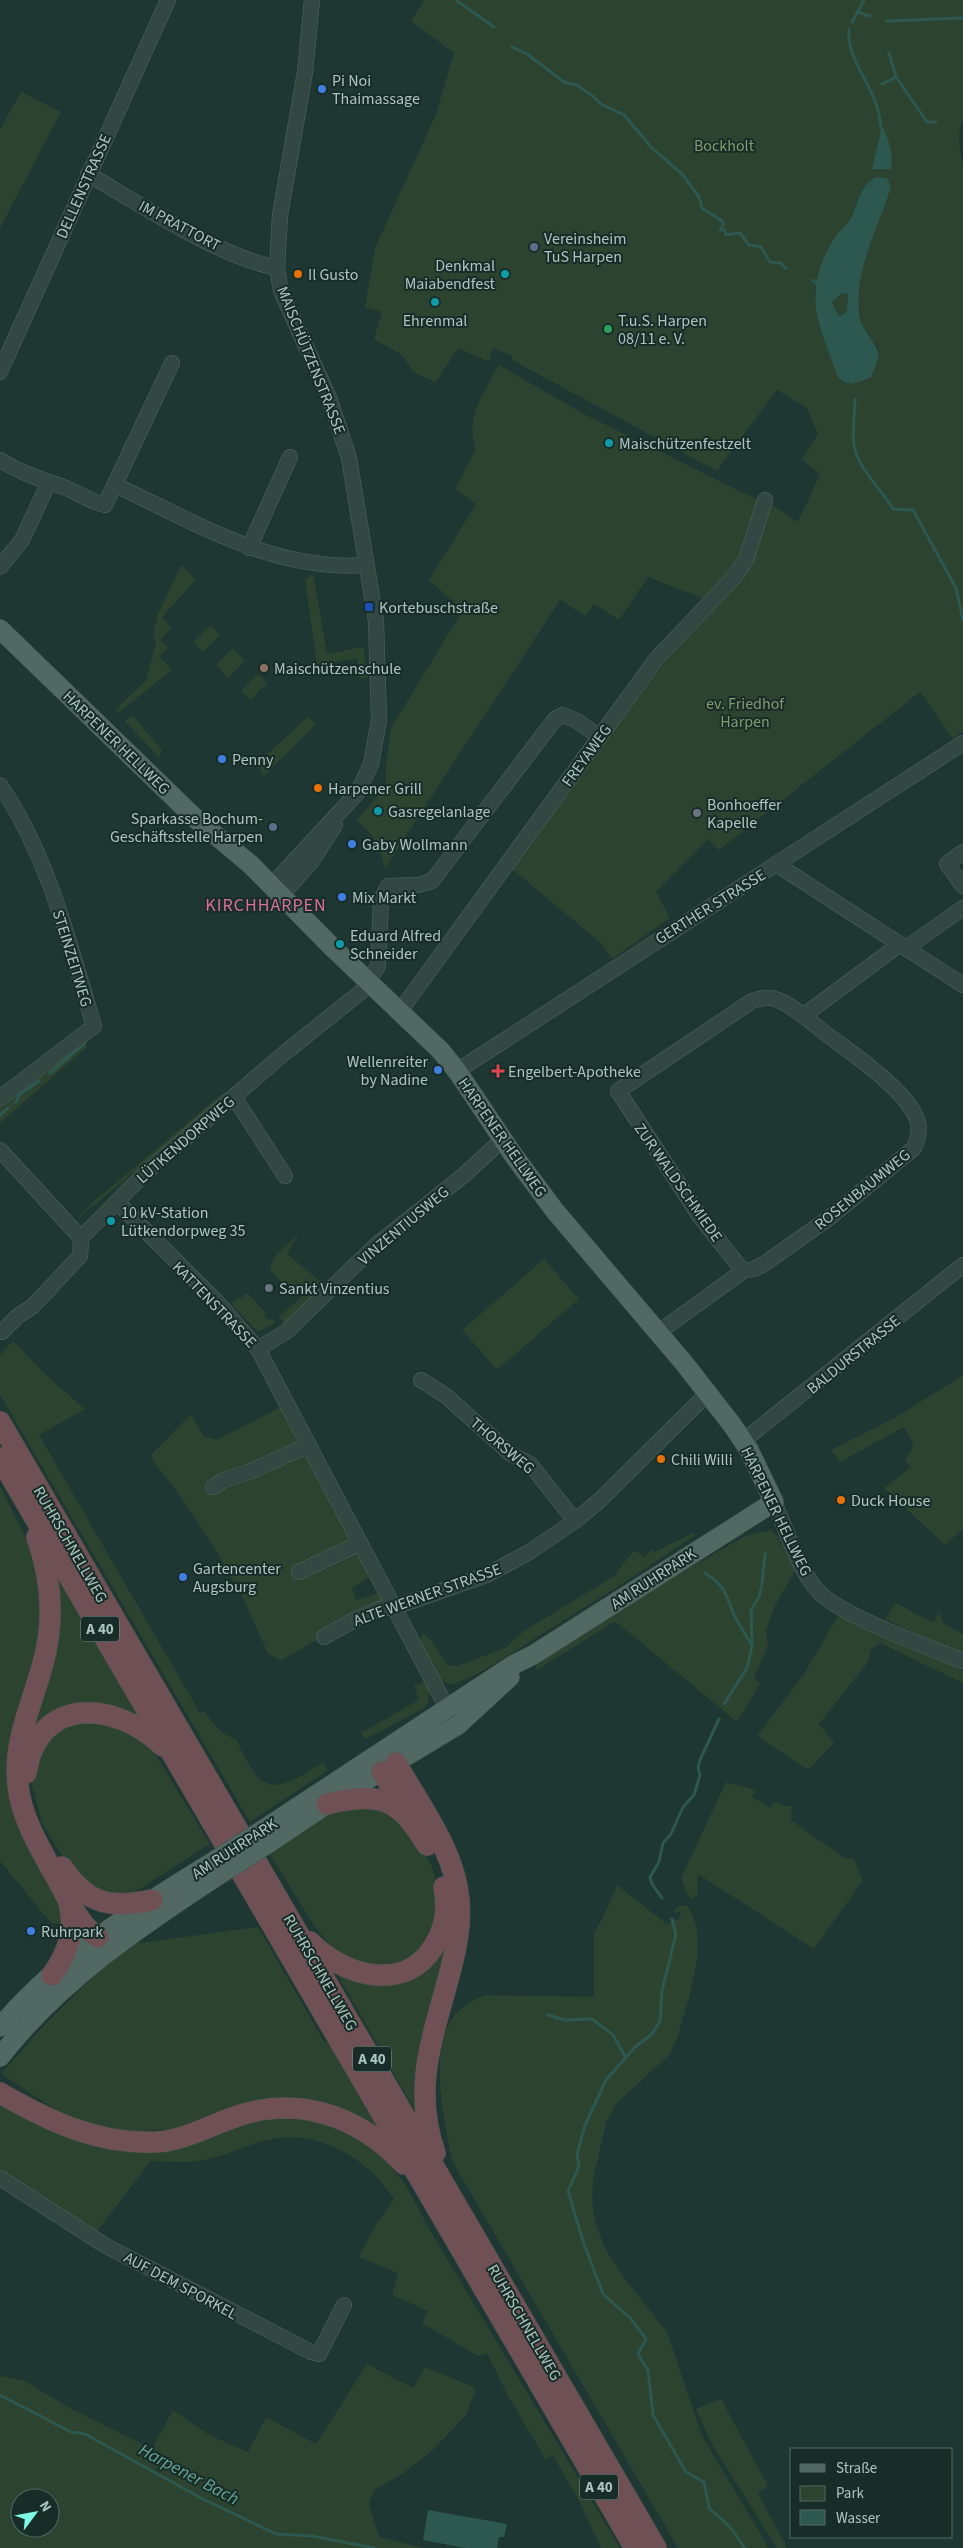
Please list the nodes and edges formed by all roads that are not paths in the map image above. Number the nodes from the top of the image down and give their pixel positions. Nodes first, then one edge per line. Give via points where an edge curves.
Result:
1 (168, 0) edge
2 (312, 0) edge
3 (88, 174) junction
4 (276, 268) junction
5 (172, 363) dead end
6 (0, 372) edge
7 (290, 457) dead end
8 (0, 460) edge
9 (48, 484) junction
10 (115, 485) junction
11 (765, 500) dead end
12 (249, 548) junction
13 (367, 565) junction
14 (0, 567) edge
15 (0, 629) edge
16 (600, 737) junction
17 (963, 743) edge
18 (0, 785) edge
19 (963, 852) edge
20 (776, 864) junction
21 (963, 886) edge
22 (277, 890) junction
23 (963, 908) edge
24 (902, 945) junction
25 (369, 983) junction
26 (963, 985) edge
27 (400, 1012) junction
28 (803, 1016) junction
29 (457, 1071) junction
30 (618, 1092) joint
31 (234, 1097) junction
32 (0, 1098) edge
33 (502, 1140) junction
34 (0, 1150) edge
35 (285, 1176) dead end
36 (116, 1202) junction
37 (81, 1238) junction
38 (963, 1266) edge
39 (743, 1271) junction
40 (2, 1332) dead end
41 (659, 1332) junction
42 (258, 1349) junction
43 (421, 1380) dead end
44 (708, 1393) junction
45 (0, 1422) edge
46 (743, 1441) junction
47 (309, 1445) junction
48 (0, 1458) edge
49 (213, 1487) dead end
50 (17, 1488) junction
51 (774, 1502) junction
52 (575, 1521) junction
53 (360, 1543) junction
54 (299, 1572) dead end
55 (395, 1607) junction
56 (324, 1637) dead end
57 (533, 1655) junction
58 (963, 1660) edge
59 (485, 1701) junction
60 (447, 1708) junction
61 (443, 1735) junction
62 (383, 1764) junction
63 (182, 1770) junction
64 (327, 1804) junction
65 (415, 1825) junction
66 (265, 1837) junction
67 (218, 1867) junction
68 (64, 1891) junction
69 (152, 1900) junction
70 (286, 1912) junction
71 (98, 1937) junction
72 (124, 1939) junction
73 (52, 1975) junction
74 (4, 2019) edge
75 (0, 2057) edge
76 (0, 2093) edge
77 (0, 2178) edge
78 (449, 2210) junction
79 (344, 2304) dead end
80 (635, 2548) edge
81 (656, 2548) edge

1 - 3 street, DELLENSTRASSE
2 - 4 street, MAISCHÜTZENSTRASSE via 304,79 280,215
3 - 4 street, IM PRATTORT via 189,233 254,262
3 - 6 street, DELLENSTRASSE
4 - 13 street, MAISCHÜTZENSTRASSE via 286,306 345,440
5 - 10 street
7 - 12 street
8 - 9 street
9 - 10 street via 105,505
9 - 14 street via 22,540
10 - 12 street
11 - 16 street, FREYAWEG via 746,560 736,575 657,658
12 - 13 street via 305,563
13 - 22 street, MAISCHÜTZENSTRASSE via 378,649 379,720 367,776
15 - 22 main road, HARPENER HELLWEG via 196,818
16 - 25 street via 563,715 555,719 432,881 388,886 381,900 378,966
16 - 27 street, FREYAWEG
17 - 20 street, GERTHER STRASSE
18 - 32 street, STEINZEITWEG via 22,820 45,870 94,1026
19 - 21 street via 947,864
20 - 24 street
20 - 29 street, GERTHER STRASSE
22 - 25 main road, HARPENER HELLWEG
23 - 24 street
24 - 26 street
24 - 28 street
25 - 27 main road, HARPENER HELLWEG
25 - 31 street, LÜTKENDORPWEG
27 - 29 main road, HARPENER HELLWEG
28 - 30 street, ROSENBAUMWEG via 779,1000 752,1001
28 - 39 street, ROSENBAUMWEG via 899,1094 918,1121 918,1139 914,1148 829,1218 764,1264
29 - 33 main road, HARPENER HELLWEG
30 - 39 street, ZUR WALDSCHMIEDE via 701,1218
31 - 35 street
31 - 36 street, LÜTKENDORPWEG
33 - 41 main road, HARPENER HELLWEG via 555,1211
33 - 42 street, VINZENTIUSWEG via 464,1175 375,1246 286,1332
34 - 37 street
36 - 37 street, LÜTKENDORPWEG
36 - 42 street, KATTENSTRASSE via 219,1304
37 - 40 street via 80,1256 33,1306
38 - 46 street, BALDURSTRASSE
39 - 41 street, ROSENBAUMWEG
41 - 44 main road, HARPENER HELLWEG
42 - 47 street, KATTENSTRASSE
43 - 52 street, THORSWEG via 446,1396 511,1454 530,1464
44 - 46 main road, HARPENER HELLWEG
44 - 52 street, ALTE WERNER STRASSE
45 - 70 highway, RUHRSCHNELLWEG / A 40
46 - 51 main road, HARPENER HELLWEG
47 - 49 street
47 - 53 street, KATTENSTRASSE
48 - 50 highway, RUHRSCHNELLWEG / A 40
50 - 63 highway, RUHRSCHNELLWEG / A 40
50 - 68 highway via 42,1554 51,1606 47,1649 21,1733 18,1786 32,1830
51 - 57 main road, AM RUHRPARK
51 - 58 street, HARPENER HELLWEG via 807,1574 825,1598 872,1622
52 - 55 street, ALTE WERNER STRASSE via 531,1551 487,1574
53 - 54 street
53 - 55 street, KATTENSTRASSE
55 - 56 street, ALTE WERNER STRASSE via 371,1613
55 - 60 street, KATTENSTRASSE
57 - 59 main road, AM RUHRPARK
57 - 60 main road, AM RUHRPARK
59 - 60 street via 465,1711
59 - 61 main road, AM RUHRPARK
60 - 61 street via 450,1717
60 - 62 main road, AM RUHRPARK
61 - 62 main road, AM RUHRPARK
62 - 64 main road, AM RUHRPARK
62 - 65 highway
62 - 66 main road, AM RUHRPARK
62 - 78 highway via 450,1860 459,1899 458,1936 429,2046 424,2088 425,2110
63 - 69 highway via 171,1754 147,1732 101,1712 80,1712 53,1724 42,1733 29,1758 25,1778 34,1817 75,1884 87,1895 113,1904
63 - 78 highway, RUHRSCHNELLWEG / A 40
64 - 65 highway via 356,1797 383,1800 401,1809
64 - 66 main road, AM RUHRPARK
65 - 70 highway via 436,1862 447,1904 439,1938 414,1968 390,1976 372,1976 348,1968 319,1952
66 - 67 main road, AM RUHRPARK, bridge
67 - 69 main road, AM RUHRPARK
67 - 72 main road, AM RUHRPARK
68 - 71 highway via 86,1926
68 - 73 highway via 71,1913 71,1932 68,1948
69 - 71 main road, AM RUHRPARK
70 - 78 highway, RUHRSCHNELLWEG / A 40
71 - 72 main road
71 - 73 main road, AM RUHRPARK
72 - 75 main road, AM RUHRPARK via 70,1983
73 - 74 main road, AM RUHRPARK
76 - 78 highway via 42,2117 86,2134 130,2142 186,2138 252,2111 280,2107 332,2114 351,2122 384,2144
77 - 79 street, AUF DEM SPORKEL via 106,2246 311,2352 319,2354
78 - 80 highway, RUHRSCHNELLWEG / A 40
78 - 81 highway, RUHRSCHNELLWEG / A 40

